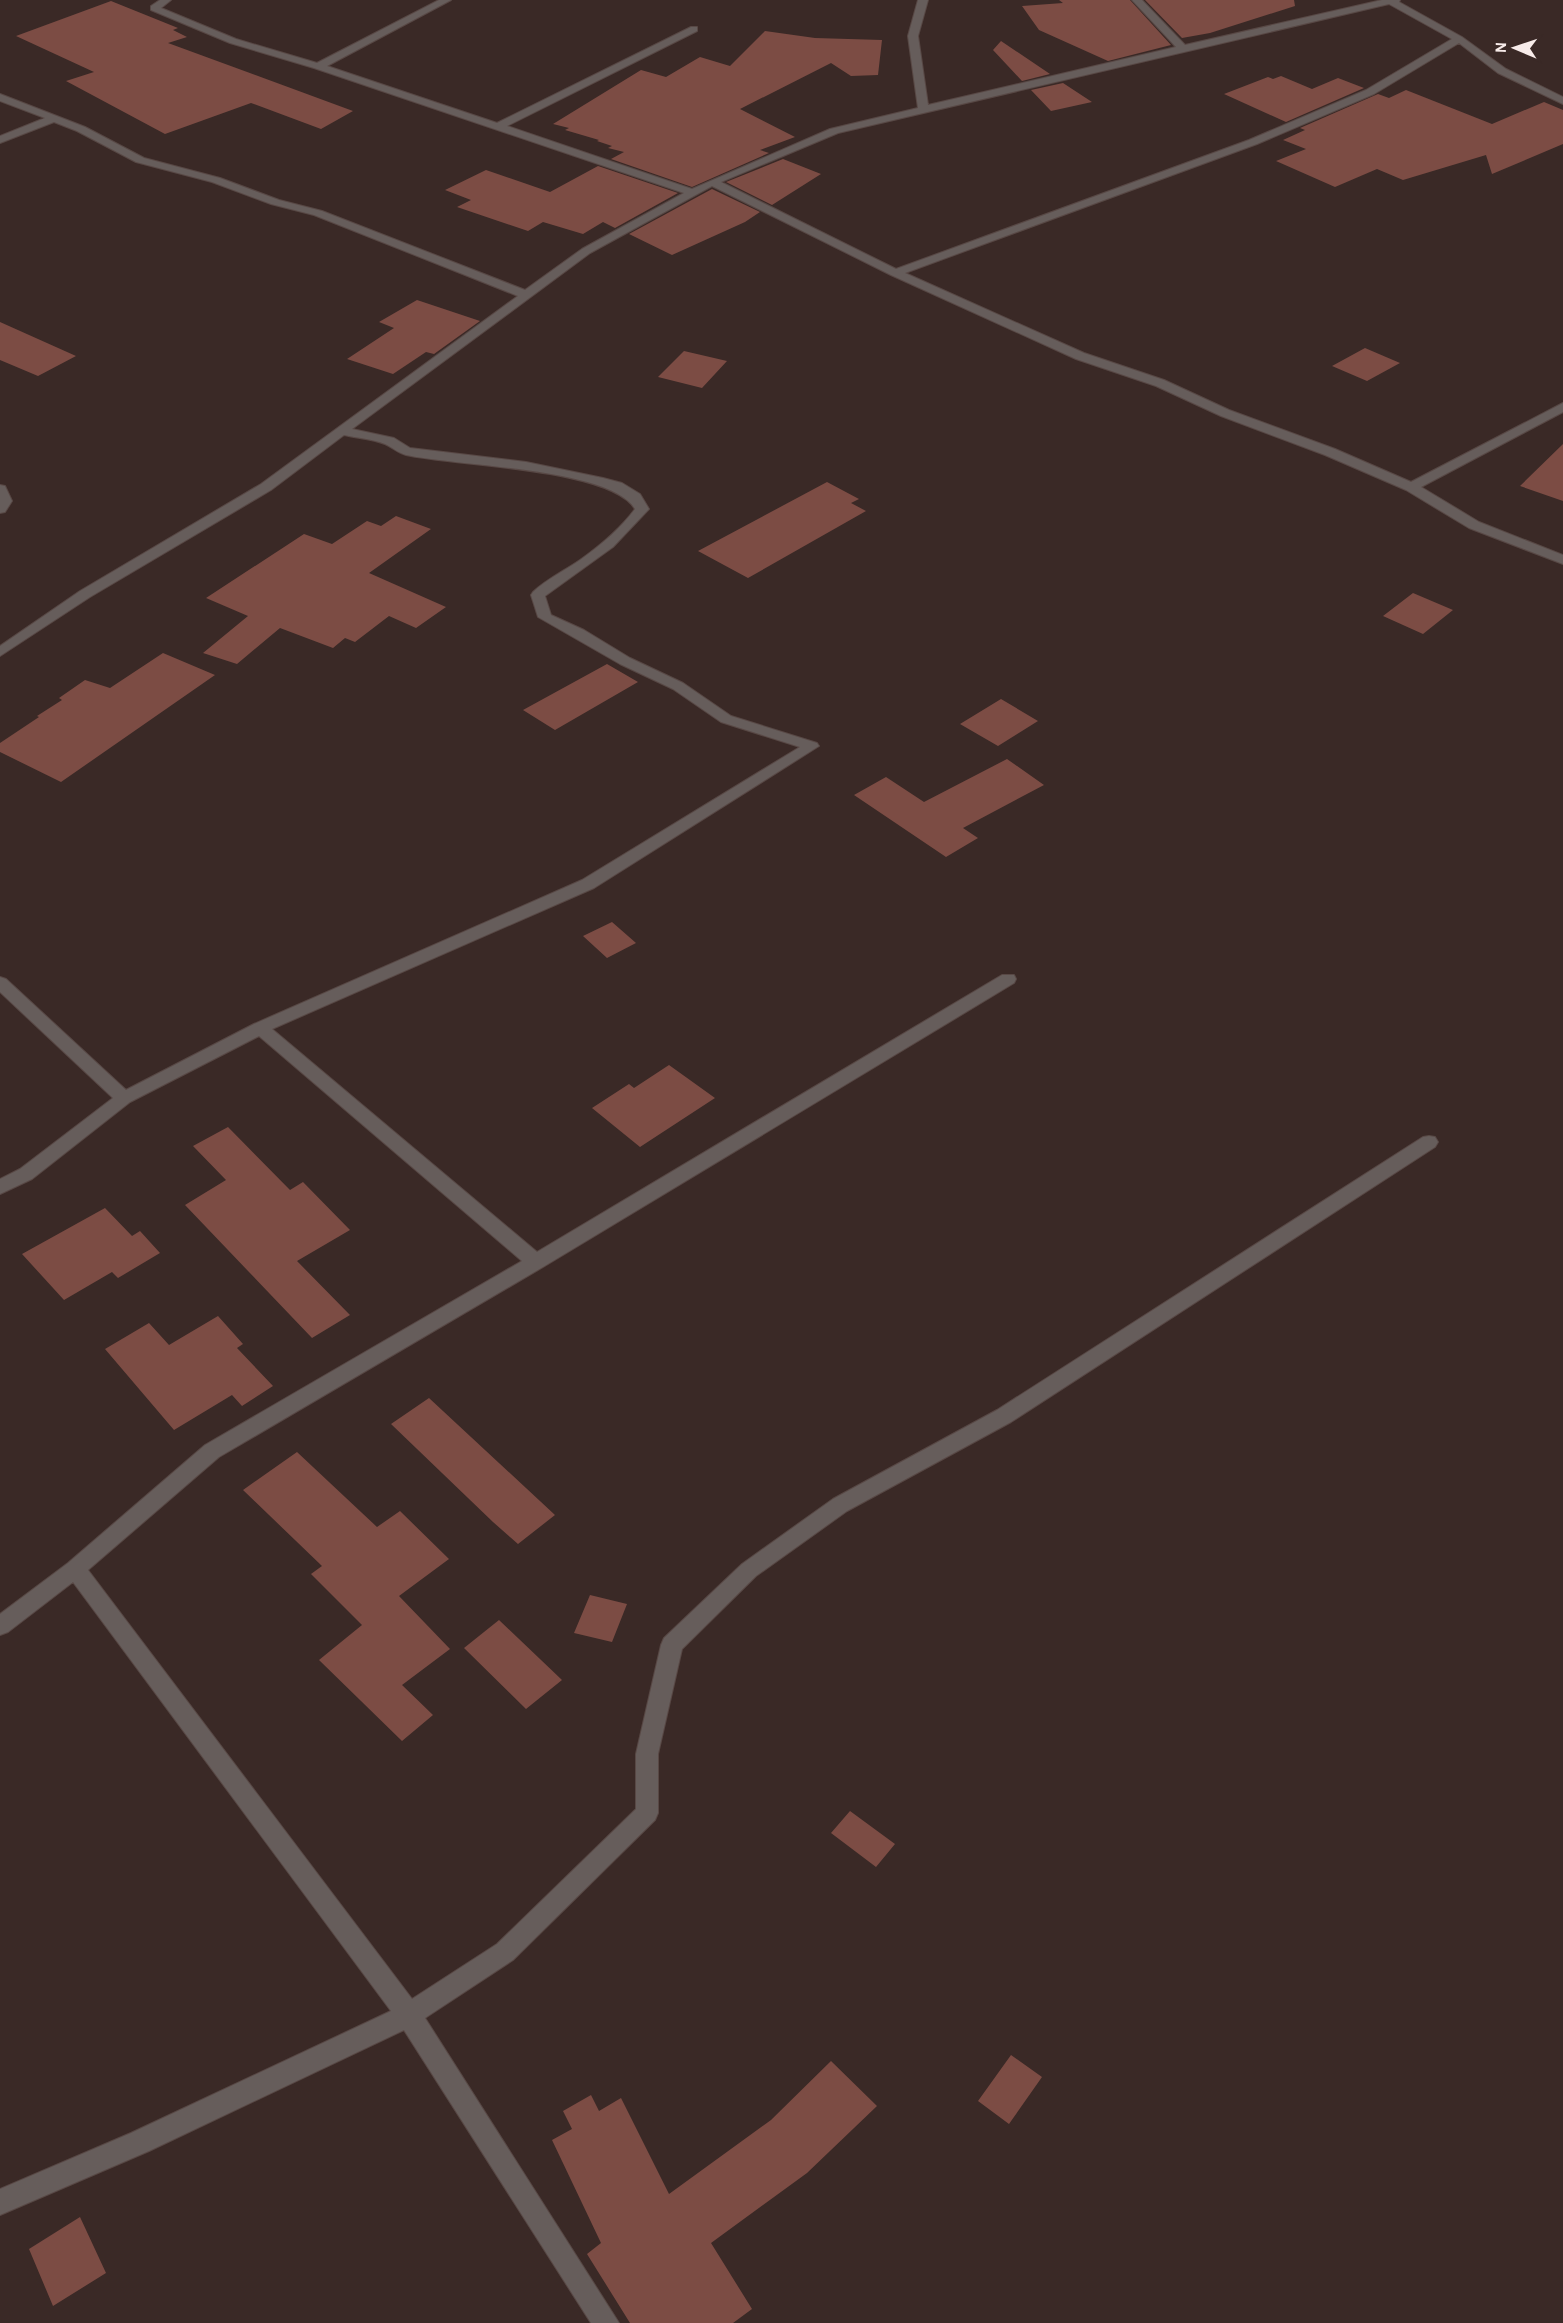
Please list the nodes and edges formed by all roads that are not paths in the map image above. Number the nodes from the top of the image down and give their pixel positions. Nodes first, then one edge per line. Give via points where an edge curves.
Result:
1 (166, 0) edge
2 (446, 0) edge
3 (923, 0) edge
4 (1137, 0) edge
5 (1393, 1) edge
6 (694, 29) dead end
7 (1459, 39) junction
8 (1182, 48) junction
9 (318, 66) junction
10 (0, 97) edge
11 (1563, 102) edge
12 (924, 110) junction
13 (53, 119) junction
14 (497, 127) junction
15 (0, 140) edge
16 (711, 182) junction
17 (691, 192) junction
18 (895, 273) junction
19 (526, 295) junction
20 (1563, 407) edge
21 (342, 431) junction
22 (1411, 487) junction
23 (0, 489) edge
24 (0, 509) edge
25 (1563, 560) edge
26 (0, 652) edge
27 (1008, 979) dead end
28 (0, 983) edge
29 (260, 1028) junction
30 (123, 1098) junction
31 (1429, 1142) dead end
32 (0, 1187) edge
33 (536, 1262) junction
34 (75, 1569) junction
35 (0, 1626) edge
36 (409, 2014) junction
37 (0, 2202) edge
38 (606, 2323) edge

1 - 9 street via 154,8 233,41
2 - 9 street
3 - 12 street via 913,36
4 - 8 street
5 - 7 street
5 - 8 street
6 - 14 street
7 - 11 street via 1502,71
7 - 18 street via 1370,92 1252,142
8 - 12 street
9 - 14 street
10 - 13 street
12 - 16 street via 834,131
13 - 15 street
13 - 19 street via 140,160 318,213
14 - 17 street
16 - 17 street
16 - 18 street
17 - 19 street via 586,251
18 - 22 street via 1080,356 1160,382 1225,413
19 - 21 street
20 - 22 street
21 - 26 street via 267,487 85,594
21 - 29 street via 388,441 407,451 526,466 598,481 635,497 642,509 625,531 583,564 550,582 538,595 545,617 678,686 726,719 812,746 588,884
22 - 25 street via 1474,525
23 - 24 street via 5,501
27 - 33 street
28 - 30 street
29 - 30 street
29 - 33 street
30 - 32 street via 26,1174
31 - 36 street via 1004,1416 840,1505 749,1570 672,1646 647,1754 647,1813 505,1952
33 - 34 street via 212,1451
34 - 35 street
34 - 36 street
36 - 37 street via 140,2142
36 - 38 street

